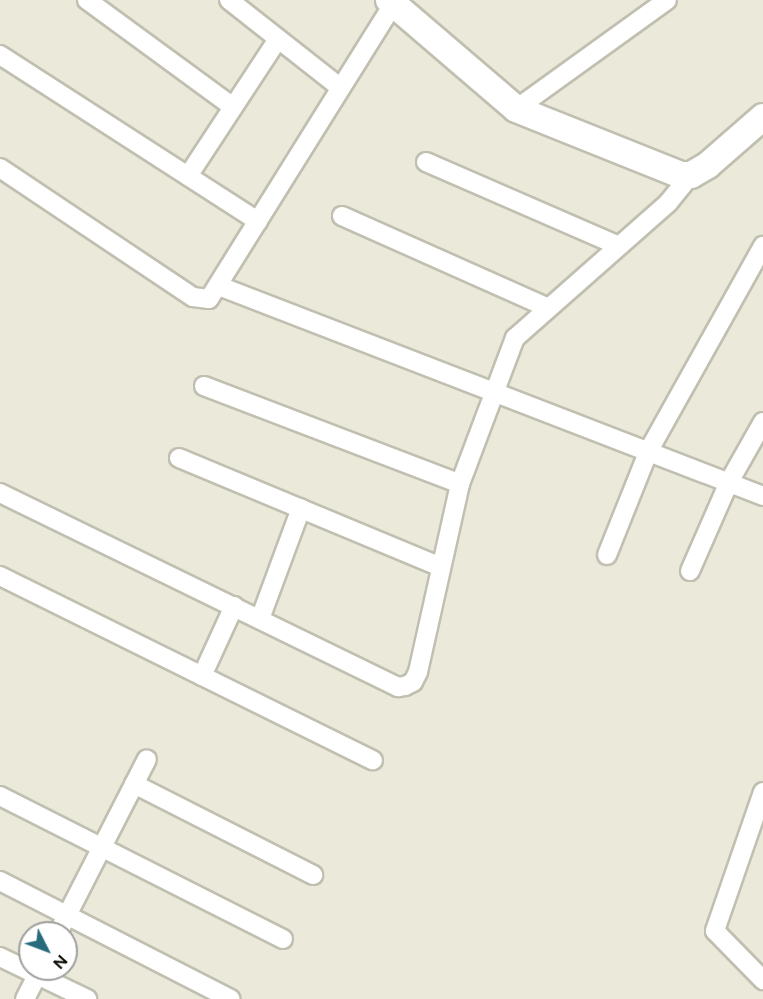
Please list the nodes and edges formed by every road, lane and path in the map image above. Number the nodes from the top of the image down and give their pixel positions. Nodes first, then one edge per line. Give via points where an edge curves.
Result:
1 (229, 0) edge
2 (667, 0) edge
3 (94, 2) edge
4 (391, 2) edge
5 (278, 39) junction
6 (0, 55) edge
7 (341, 88) junction
8 (233, 107) junction
9 (516, 109) junction
10 (763, 117) edge
11 (426, 162) dead end
12 (0, 168) edge
13 (691, 175) junction
14 (188, 176) junction
15 (342, 216) dead end
16 (258, 221) junction
17 (617, 245) junction
18 (763, 246) edge
19 (219, 286) junction
20 (546, 307) junction
21 (204, 386) dead end
22 (493, 390) junction
23 (763, 422) edge
24 (649, 450) junction
25 (178, 458) dead end
26 (729, 482) junction
27 (460, 484) junction
28 (0, 493) edge
29 (763, 496) edge
30 (301, 508) junction
31 (607, 555) dead end
32 (441, 567) junction
33 (690, 571) dead end
34 (0, 576) edge
35 (234, 606) junction
36 (260, 619) junction
37 (202, 676) junction
38 (147, 759) dead end
39 (373, 760) dead end
40 (134, 784) junction
41 (763, 792) edge
42 (0, 796) edge
43 (102, 847) junction
44 (313, 875) dead end
45 (0, 881) edge
46 (68, 915) junction
47 (65, 921) edge
48 (283, 939) dead end
49 (0, 957) edge
50 (18, 964) edge
51 (763, 980) edge
52 (34, 981) edge
53 (55, 981) edge
54 (25, 999) edge
55 (87, 999) edge
56 (231, 999) edge

1 - 5 street
2 - 9 street
3 - 8 street
4 - 7 street
4 - 9 street
5 - 7 street
5 - 8 street
6 - 14 street
7 - 16 street
8 - 14 street
9 - 13 street via 681,175
10 - 13 street
11 - 17 street
12 - 19 street via 193,297 208,299
13 - 17 street via 668,203
14 - 16 street
15 - 20 street
16 - 19 street
17 - 20 street
18 - 24 street
19 - 22 street
20 - 22 street via 515,338
21 - 27 street
22 - 24 street
22 - 27 street
23 - 26 street
24 - 26 street
24 - 31 street
25 - 30 street
26 - 29 street
26 - 33 street
27 - 32 street
28 - 35 street
30 - 32 street
30 - 36 street
32 - 36 street via 418,672 413,682 405,686 398,687
34 - 37 street
35 - 36 street
35 - 37 street
37 - 39 street
38 - 40 street
40 - 43 street
40 - 44 street
41 - 51 street via 715,931
42 - 43 street
43 - 46 street
43 - 48 street
45 - 46 street
46 - 47 street
46 - 56 street
49 - 50 street
52 - 54 street
53 - 55 street

